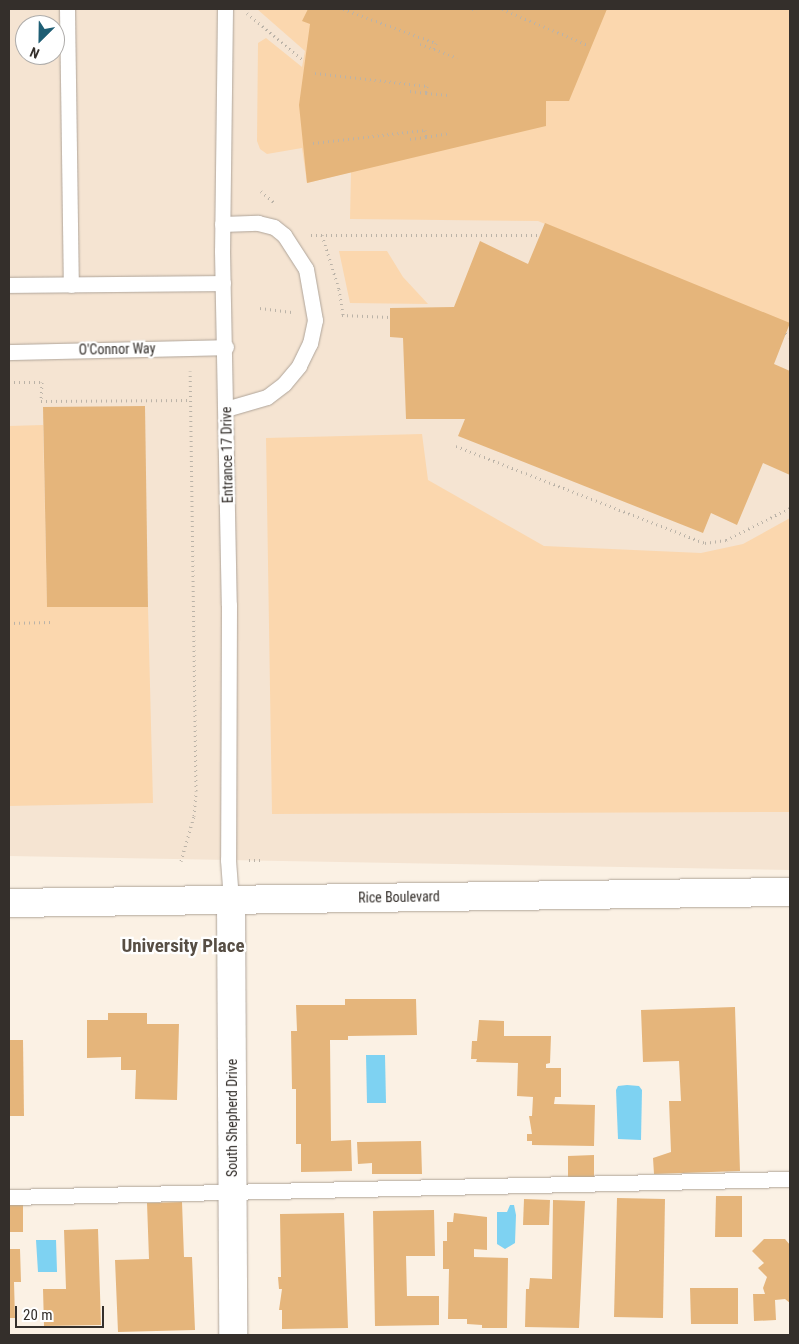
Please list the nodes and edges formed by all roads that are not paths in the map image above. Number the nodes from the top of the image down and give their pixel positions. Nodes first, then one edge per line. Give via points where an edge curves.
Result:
1 (67, 9) edge
2 (225, 9) edge
3 (222, 224) junction
4 (223, 283) junction
5 (9, 285) edge
6 (71, 285) junction
7 (226, 347) junction
8 (9, 352) edge
9 (226, 409) junction
10 (790, 892) edge
11 (231, 900) junction
12 (9, 903) edge
13 (790, 1179) edge
14 (232, 1194) junction
15 (9, 1197) edge
16 (233, 1335) edge

1 - 6 lane
2 - 3 lane, Entrance 17 Drive
3 - 4 lane, Entrance 17 Drive
3 - 9 lane via 258,222 274,227 284,235 297,250 306,269 315,320 310,343 299,366 284,384 267,397
4 - 6 lane
4 - 7 lane, Entrance 17 Drive
5 - 6 lane
7 - 8 lane, O'Connor Way
7 - 9 lane, Entrance 17 Drive
9 - 11 lane, Entrance 17 Drive via 228,860
10 - 11 main road, Rice Boulevard
11 - 12 main road, Rice Boulevard
11 - 14 main road, South Shepherd Drive
13 - 14 lane
14 - 15 lane
14 - 16 main road, South Shepherd Drive

